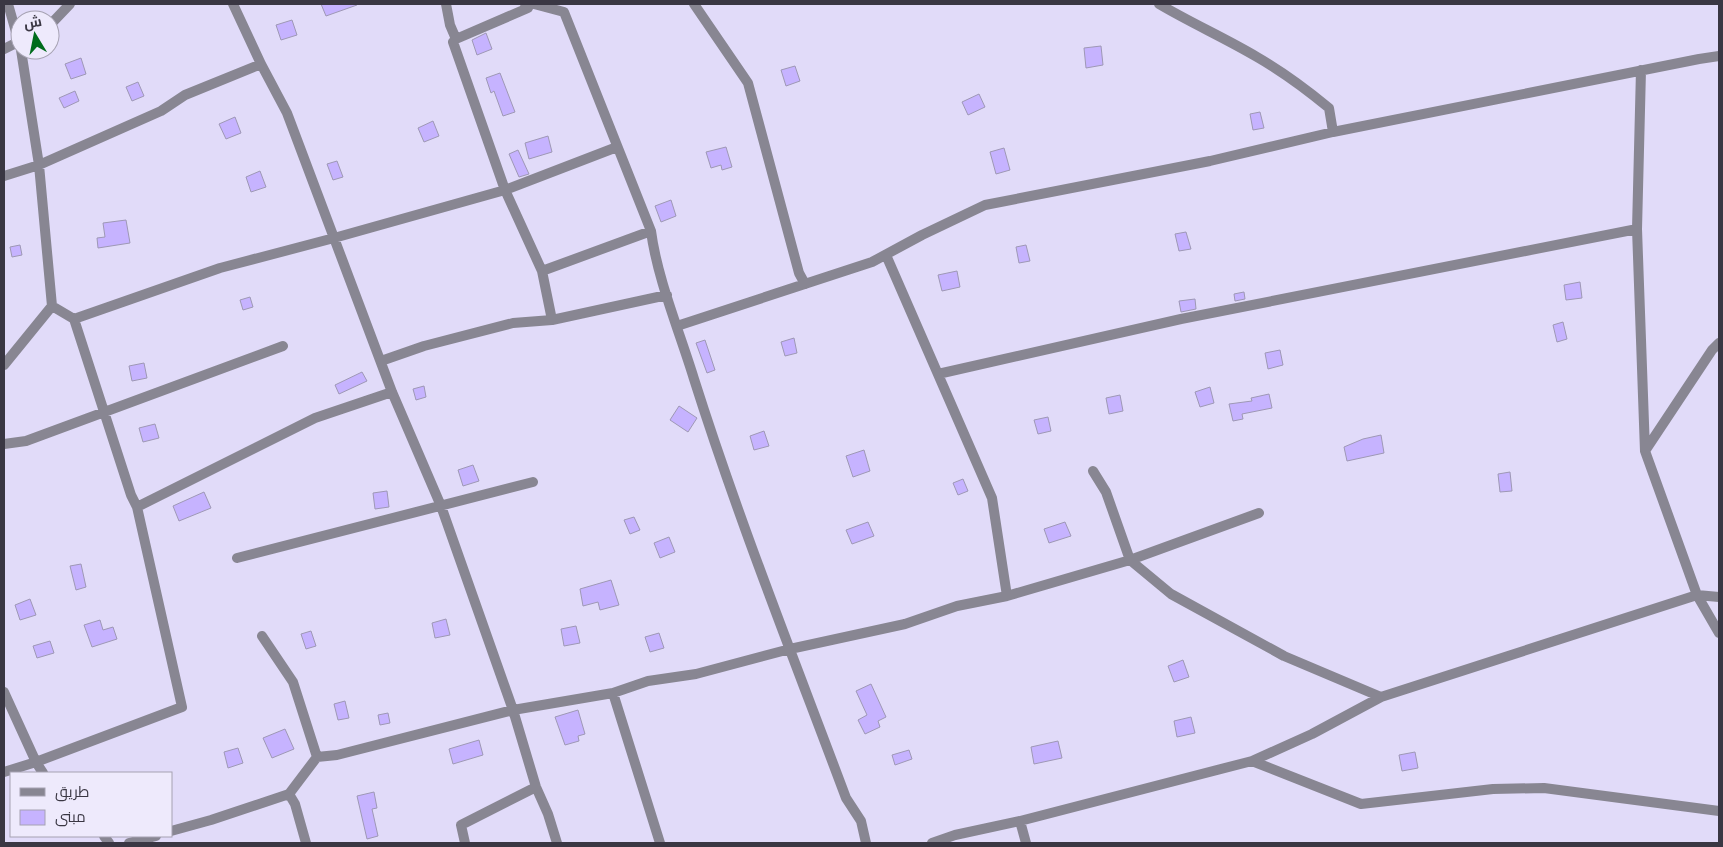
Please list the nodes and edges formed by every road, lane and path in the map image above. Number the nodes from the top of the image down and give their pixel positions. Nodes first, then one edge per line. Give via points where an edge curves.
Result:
1 (70, 4) edge
2 (233, 4) edge
3 (446, 4) edge
4 (525, 4) edge
5 (534, 4) edge
6 (694, 4) edge
7 (1159, 4) edge
8 (60, 14) edge
9 (456, 39) junction
10 (1719, 56) edge
11 (22, 60) edge
12 (261, 64) junction
13 (1641, 70) junction
14 (1333, 132) junction
15 (617, 147) junction
16 (39, 164) junction
17 (4, 176) edge
18 (505, 190) junction
19 (1637, 229) junction
20 (651, 231) junction
21 (334, 238) junction
22 (886, 254) junction
23 (542, 271) junction
24 (805, 284) junction
25 (667, 295) junction
26 (52, 306) junction
27 (74, 319) junction
28 (552, 320) junction
29 (678, 326) junction
30 (1719, 343) edge
31 (283, 346) dead end
32 (381, 361) junction
33 (4, 365) edge
34 (938, 374) junction
35 (392, 392) junction
36 (105, 414) junction
37 (4, 444) edge
38 (1645, 451) junction
39 (1093, 471) dead end
40 (533, 482) dead end
41 (441, 506) junction
42 (137, 507) junction
43 (1259, 513) dead end
44 (237, 558) dead end
45 (1130, 560) junction
46 (1698, 595) junction
47 (1007, 596) junction
48 (1719, 597) edge
49 (1719, 633) edge
50 (262, 636) dead end
51 (790, 649) junction
52 (4, 692) edge
53 (613, 693) junction
54 (1381, 697) junction
55 (513, 710) junction
56 (317, 756) junction
57 (1252, 761) junction
58 (36, 762) junction
59 (4, 772) edge
60 (42, 772) edge
61 (536, 787) junction
62 (289, 794) junction
63 (1719, 812) edge
64 (1020, 820) junction
65 (172, 831) edge
66 (152, 837) edge
67 (129, 843) edge
68 (306, 843) edge
69 (465, 843) edge
70 (557, 843) edge
71 (660, 843) edge
72 (866, 843) edge
73 (932, 843) edge
74 (1026, 843) edge

1 - 8 street
2 - 12 street
3 - 9 street
4 - 9 street via 528,8
5 - 15 street via 564,12
6 - 24 street via 748,83 799,273
7 - 14 street via 1256,56 1298,83 1329,108
9 - 18 street via 453,42
10 - 13 street
11 - 16 street
12 - 16 street via 185,95 161,111
12 - 21 street via 287,113
13 - 14 street
13 - 19 street
14 - 22 street via 1210,161 985,205
15 - 18 street
15 - 20 street
16 - 17 street
16 - 26 street
18 - 21 street
18 - 23 street
19 - 34 street via 1181,319
19 - 38 street
20 - 23 street
20 - 25 street
21 - 27 street via 220,268
21 - 32 street
22 - 24 street via 872,262
22 - 34 street
23 - 28 street
24 - 29 street
25 - 28 street
25 - 29 street
26 - 27 street
26 - 33 street
27 - 36 street
28 - 32 street via 513,323 424,346
29 - 51 street via 722,467
30 - 38 street
31 - 36 street
32 - 35 street
34 - 47 street via 992,498
35 - 41 street
35 - 42 street via 315,418
36 - 37 street via 26,441
36 - 42 street
38 - 46 street
39 - 45 street via 1106,492
40 - 41 street
41 - 44 street
41 - 55 street
42 - 58 street via 182,707
43 - 45 street
45 - 47 street
45 - 54 street via 1171,594 1284,656
46 - 48 street
46 - 49 street
46 - 54 street
47 - 51 street via 957,606 905,624
50 - 56 street via 293,682
51 - 53 street via 696,674 648,681
51 - 72 street via 846,798 861,821
52 - 58 street
53 - 55 street
53 - 71 street
54 - 57 street
55 - 56 street via 337,755
55 - 61 street
56 - 62 street
57 - 63 street via 1361,804 1493,789 1544,788
57 - 64 street
58 - 59 street
58 - 60 street
61 - 69 street via 461,824
61 - 70 street
62 - 65 street
62 - 68 street
64 - 73 street
64 - 74 street
66 - 67 street

